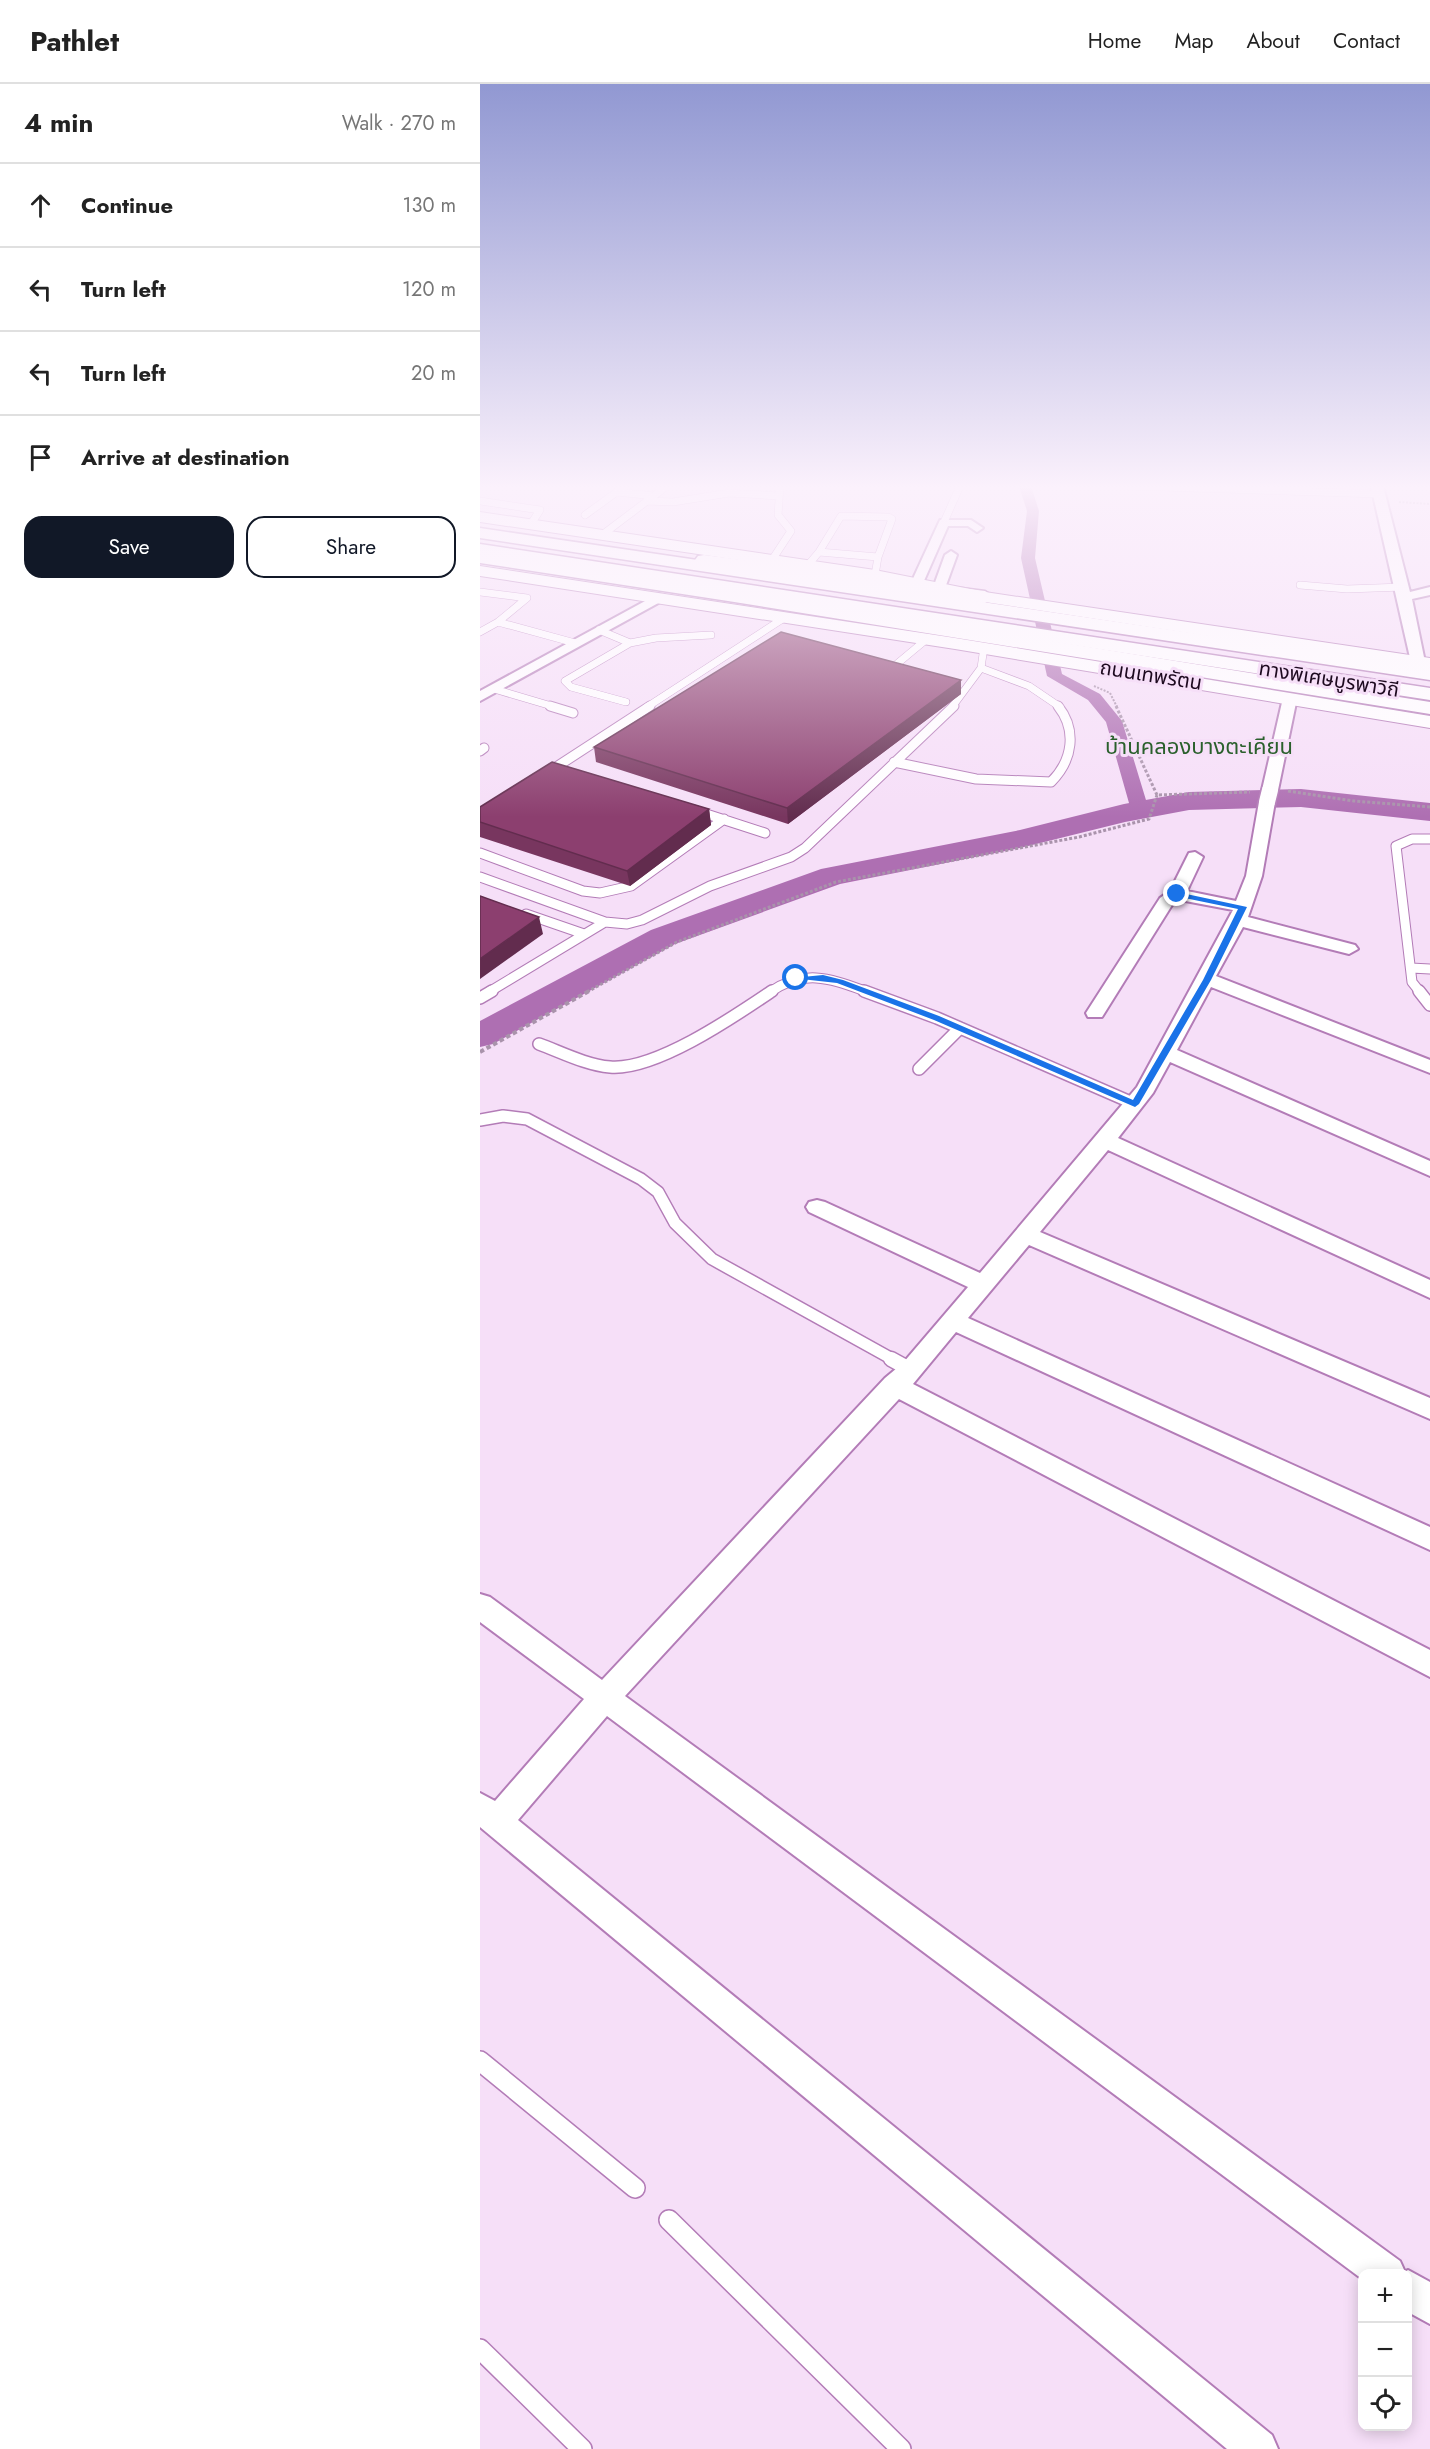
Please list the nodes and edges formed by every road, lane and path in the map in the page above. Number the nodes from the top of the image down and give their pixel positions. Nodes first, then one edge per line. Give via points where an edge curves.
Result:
1 (514, 596) edge
2 (647, 596) edge
3 (701, 596) edge
4 (736, 596) edge
5 (790, 596) edge
6 (865, 596) edge
7 (927, 596) edge
8 (981, 596) edge
9 (982, 596) edge
10 (1405, 596) edge
11 (985, 597) junction
12 (658, 598) junction
13 (784, 618) junction
14 (498, 622) junction
15 (867, 628) junction
16 (599, 630) junction
17 (480, 632) edge
18 (711, 635) dead end
19 (755, 637) junction
20 (928, 638) junction
21 (767, 640) edge
22 (575, 643) junction
23 (630, 643) junction
24 (984, 647) junction
25 (881, 666) edge
26 (1426, 667) edge
27 (892, 668) junction
28 (981, 668) junction
29 (903, 671) edge
30 (1430, 682) edge
31 (1092, 685) dead end
32 (485, 693) edge
33 (1430, 694) edge
34 (1290, 698) junction
35 (626, 702) dead end
36 (1430, 708) edge
37 (573, 713) dead end
38 (1430, 722) edge
39 (894, 762) junction
40 (556, 767) junction
41 (568, 771) edge
42 (537, 780) edge
43 (1268, 794) junction
44 (1157, 795) junction
45 (683, 806) edge
46 (1430, 807) edge
47 (724, 819) junction
48 (765, 832) dead end
49 (1430, 839) edge
50 (480, 853) edge
51 (1195, 857) dead end
52 (480, 877) edge
53 (1177, 894) junction
54 (511, 908) edge
55 (1241, 913) junction
56 (605, 922) junction
57 (584, 934) junction
58 (1349, 949) dead end
59 (1411, 968) junction
60 (1430, 969) edge
61 (1207, 980) junction
62 (480, 998) edge
63 (1430, 1005) edge
64 (1095, 1012) dead end
65 (960, 1028) junction
66 (539, 1044) dead end
67 (480, 1052) edge
68 (1166, 1053) junction
69 (1430, 1067) edge
70 (919, 1069) dead end
71 (1135, 1104) junction
72 (480, 1120) edge
73 (1105, 1140) junction
74 (1430, 1169) edge
75 (817, 1207) dead end
76 (1026, 1235) junction
77 (982, 1284) junction
78 (1430, 1290) edge
79 (953, 1321) junction
80 (903, 1378) junction
81 (1430, 1409) edge
82 (1430, 1539) edge
83 (480, 1606) edge
84 (1430, 1664) edge
85 (603, 1699) junction
86 (489, 1815) edge
87 (480, 2062) edge
88 (635, 2188) dead end
89 (669, 2220) dead end
90 (1380, 2269) edge
91 (1412, 2292) edge
92 (1430, 2305) edge
93 (480, 2349) edge
94 (582, 2449) edge
95 (901, 2449) edge
96 (1257, 2449) edge

1 - 14 lane via 527,598
2 - 12 main road, ถนนเทพรัตน
3 - 15 highway
4 - 36 highway, ถนนเทพรัตน
5 - 33 highway, ทางพิเศษบูรพาวิถี
6 - 30 highway, ทางพิเศษบูรพาวิถี
7 - 26 highway, ถนนเทพรัตน
8 - 11 highway
9 - 11 main road
10 - 26 street
11 - 26 main road
12 - 13 main road, ถนนเทพรัตน
12 - 16 street
13 - 15 main road, ถนนเทพรัตน
13 - 19 lane
14 - 17 lane
14 - 22 lane
15 - 20 main road, ถนนเทพรัตน
16 - 22 street
16 - 23 lane
18 - 23 lane
19 - 21 lane
19 - 40 lane
20 - 24 main road, ถนนเทพรัตน
20 - 27 lane
22 - 32 street
23 - 35 lane via 565,681 571,687
24 - 28 lane
24 - 34 main road, ถนนเทพรัตน
25 - 27 lane
27 - 29 lane
28 - 39 lane via 959,701
28 - 39 lane via 1025,683 1054,701 1070,720 1072,743 1061,773 1051,782 976,779
31 - 44 path via 1110,693
32 - 37 lane
34 - 38 main road, ถนนเทพรัตน
34 - 43 street
39 - 56 lane via 791,857 710,886 642,920 627,924
40 - 41 lane
40 - 42 lane
43 - 44 path
43 - 46 path via 1300,791 1354,801
43 - 55 street via 1254,876
44 - 67 path via 1149,819 1079,837 836,882 688,938
45 - 47 lane
47 - 48 lane
47 - 50 lane via 632,886 615,892 584,891
49 - 59 lane via 1412,839 1396,846
51 - 53 street
52 - 56 lane
53 - 55 street
53 - 64 street via 1160,908
54 - 57 lane
55 - 58 street
55 - 61 street
56 - 57 lane
57 - 62 lane
59 - 60 lane
59 - 63 lane via 1412,982
61 - 68 street
61 - 69 street
65 - 66 lane via 840,982 808,976 784,982 694,1042 635,1064 611,1067
65 - 70 lane
65 - 71 lane
68 - 71 street
68 - 74 street
71 - 73 street
72 - 80 lane via 503,1116 526,1119 641,1179 658,1192 675,1223 712,1259
73 - 76 street
73 - 78 street
75 - 77 street
76 - 77 street
76 - 81 street
77 - 79 street
79 - 80 street
79 - 82 street
80 - 84 street
80 - 85 street
83 - 85 street
85 - 86 street
85 - 90 street
86 - 96 street
87 - 88 lane
89 - 95 lane
91 - 92 street
93 - 94 lane

